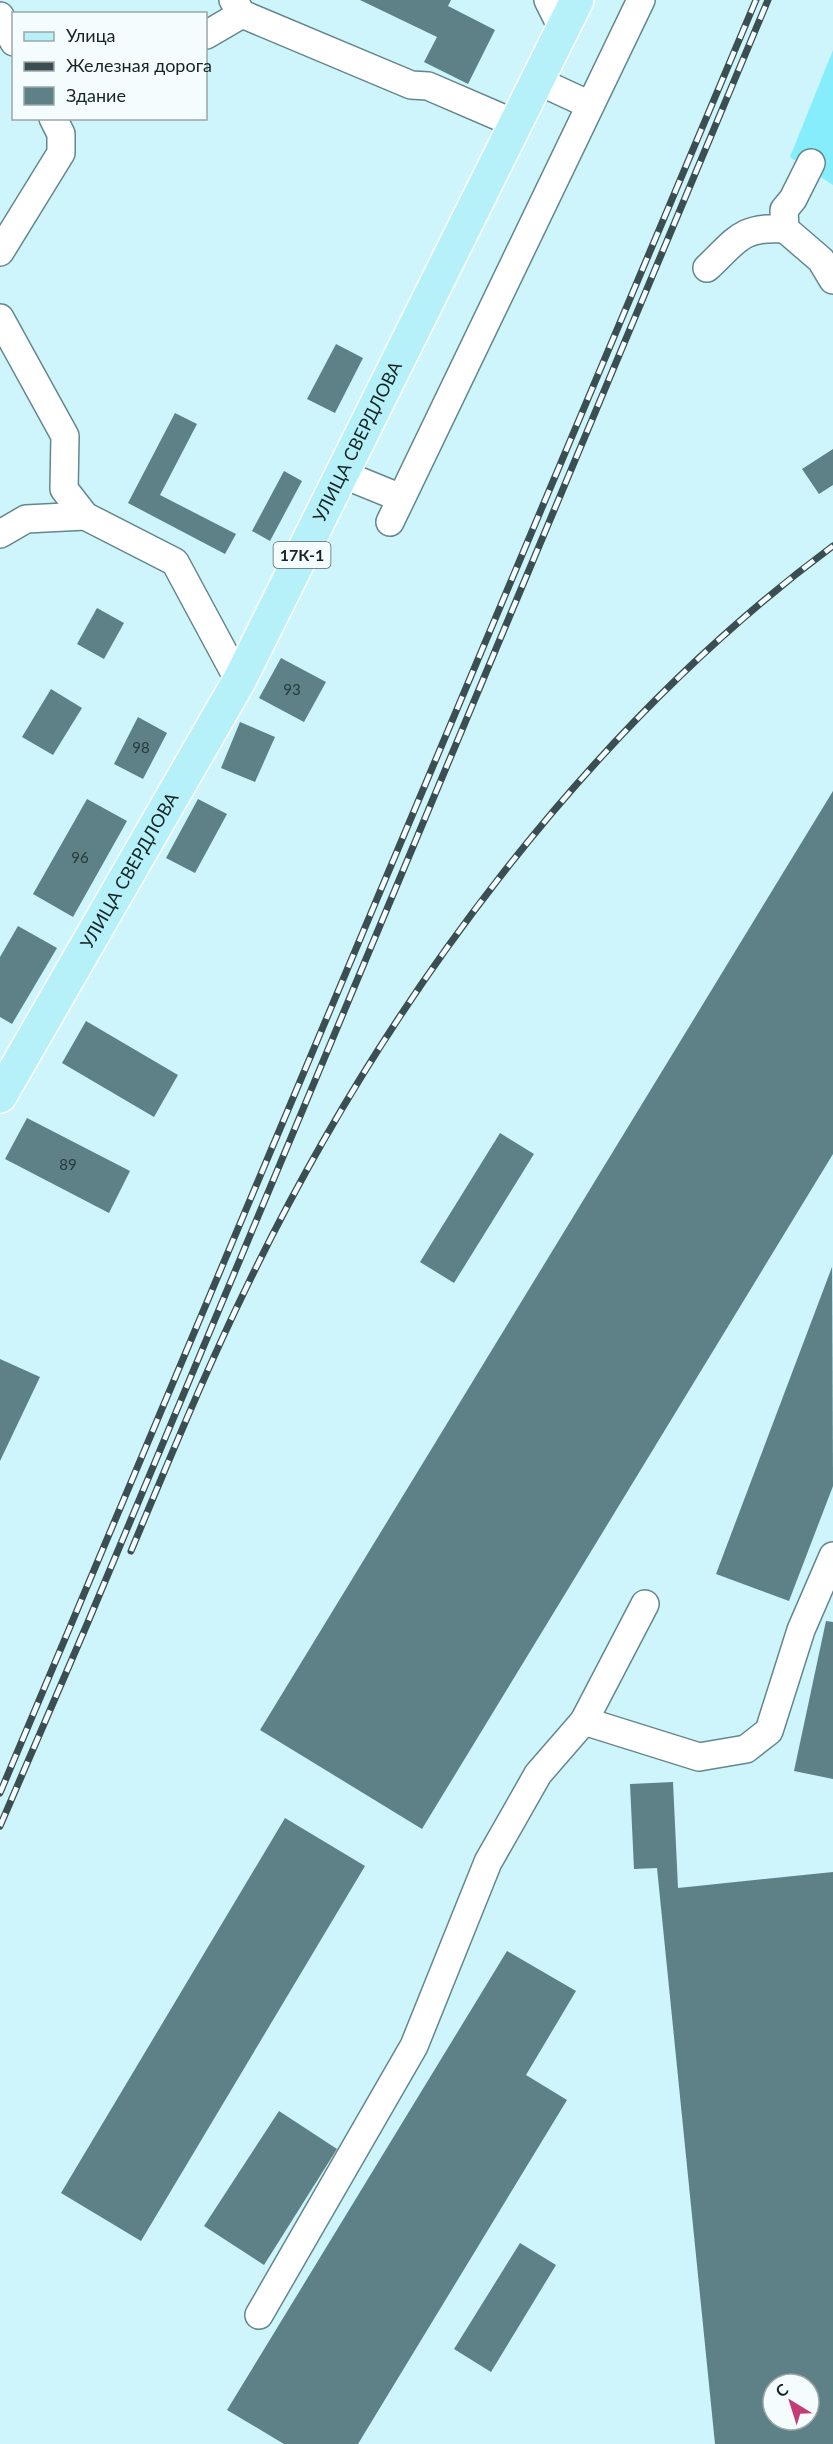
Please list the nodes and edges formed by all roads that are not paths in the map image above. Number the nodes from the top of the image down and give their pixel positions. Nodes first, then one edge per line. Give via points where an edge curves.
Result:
1 (548, 0) edge
2 (577, 0) edge
3 (641, 0) edge
4 (237, 7) edge
5 (0, 16) edge
6 (563, 30) junction
7 (207, 34) edge
8 (12, 38) edge
9 (537, 81) junction
10 (590, 105) junction
11 (53, 120) edge
12 (516, 124) junction
13 (811, 163) dead end
14 (786, 229) junction
15 (0, 252) edge
16 (707, 268) dead end
17 (833, 280) edge
18 (0, 318) edge
19 (342, 474) junction
20 (401, 498) junction
21 (85, 516) junction
22 (390, 522) dead end
23 (0, 534) edge
24 (239, 681) junction
25 (0, 1096) edge
26 (833, 1556) edge
27 (645, 1604) dead end
28 (584, 1721) junction
29 (260, 2315) dead end

1 - 6 street
2 - 6 main road, УЛИЦА СВЕРДЛОВА / 17К-1
3 - 10 street
4 - 7 street
4 - 12 street via 411,85 428,86
5 - 8 street
6 - 9 main road, УЛИЦА СВЕРДЛОВА / 17К-1
9 - 10 street
9 - 12 main road, УЛИЦА СВЕРДЛОВА / 17К-1
10 - 20 street
11 - 15 street via 61,134 61,153
12 - 19 main road, УЛИЦА СВЕРДЛОВА / 17К-1
13 - 14 street via 784,210
14 - 16 street via 745,232
14 - 17 street via 821,260
18 - 21 street via 65,436 64,489
19 - 20 street
19 - 24 main road, УЛИЦА СВЕРДЛОВА / 17К-1
20 - 22 street
21 - 23 street via 26,519
21 - 24 street via 175,562
24 - 25 main road, УЛИЦА СВЕРДЛОВА / 17К-1
26 - 28 street via 801,1630 769,1731 746,1749 699,1757
27 - 28 street
28 - 29 street via 538,1774 488,1863 414,2046

